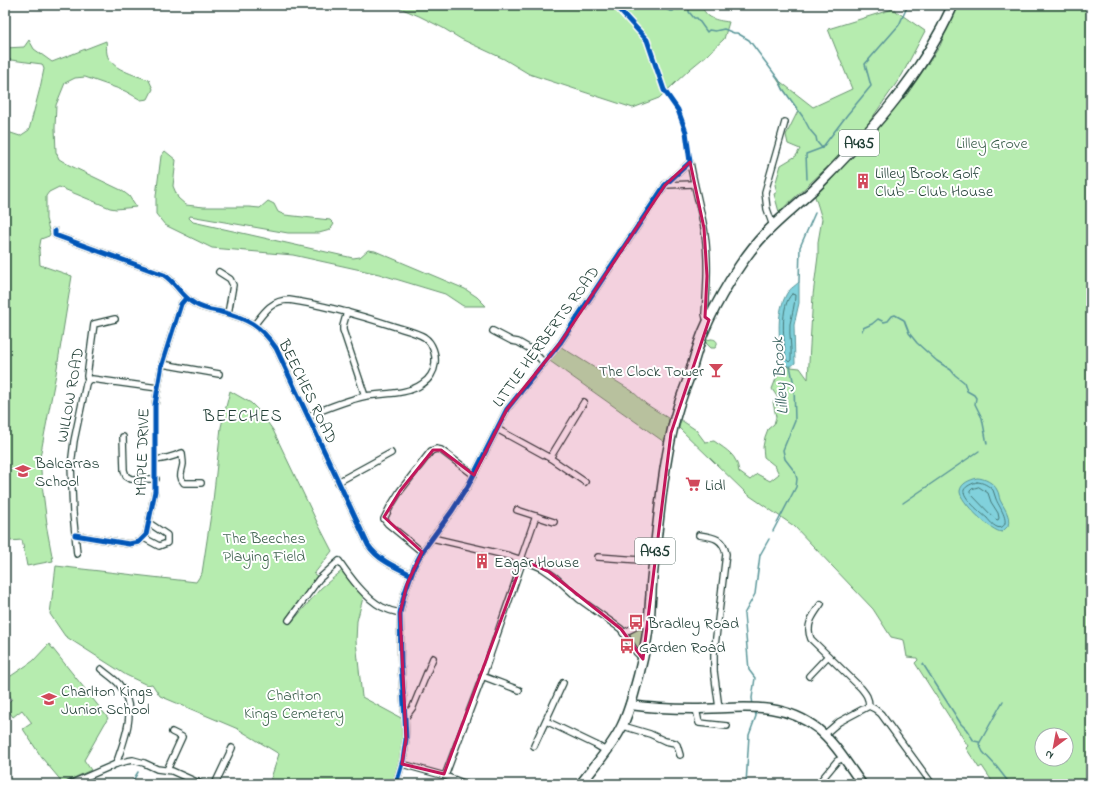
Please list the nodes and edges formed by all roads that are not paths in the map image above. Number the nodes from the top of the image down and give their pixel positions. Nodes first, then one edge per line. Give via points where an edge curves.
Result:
1 (953, 5) edge
2 (785, 122) dead end
3 (694, 184) junction
4 (666, 185) junction
5 (773, 226) junction
6 (55, 231) dead end
7 (219, 272) dead end
8 (186, 298) junction
9 (347, 312) junction
10 (228, 314) junction
11 (115, 319) dead end
12 (710, 320) junction
13 (255, 324) junction
14 (493, 331) dead end
15 (544, 363) junction
16 (162, 364) junction
17 (219, 374) dead end
18 (88, 380) junction
19 (158, 388) junction
20 (365, 396) junction
21 (584, 402) dead end
22 (308, 416) junction
23 (497, 429) junction
24 (123, 437) dead end
25 (390, 453) dead end
26 (550, 458) junction
27 (155, 460) junction
28 (474, 476) junction
29 (156, 479) junction
30 (338, 482) junction
31 (585, 482) dead end
32 (201, 483) dead end
33 (517, 510) dead end
34 (536, 516) junction
35 (554, 522) dead end
36 (149, 523) junction
37 (75, 535) junction
38 (699, 535) dead end
39 (144, 538) junction
40 (432, 538) junction
41 (422, 552) junction
42 (77, 554) dead end
43 (598, 557) dead end
44 (522, 560) junction
45 (654, 561) junction
46 (410, 574) junction
47 (821, 604) dead end
48 (400, 613) junction
49 (288, 620) dead end
50 (650, 620) junction
51 (623, 633) junction
52 (828, 656) junction
53 (434, 658) dead end
54 (643, 659) junction
55 (101, 669) dead end
56 (482, 676) junction
57 (809, 676) dead end
58 (563, 683) dead end
59 (519, 690) dead end
60 (630, 705) junction
61 (869, 706) junction
62 (719, 708) junction
63 (696, 709) junction
64 (405, 718) junction
65 (546, 722) junction
66 (623, 726) junction
67 (727, 726) dead end
68 (172, 732) dead end
69 (824, 735) junction
70 (534, 746) dead end
71 (232, 748) dead end
72 (606, 751) junction
73 (680, 755) dead end
74 (842, 758) junction
75 (116, 764) junction
76 (402, 764) junction
77 (167, 770) junction
78 (445, 776) junction
79 (70, 784) edge
80 (201, 784) edge
81 (215, 784) edge
82 (396, 784) edge
83 (466, 784) edge
84 (581, 784) edge
85 (818, 784) edge
86 (862, 784) edge
87 (932, 784) edge

1 - 5 main road, A435 via 943,28 923,61 876,124 807,197
2 - 5 street via 765,192 766,209
3 - 4 street
3 - 4 street, LITTLE HERBERTS ROAD via 690,162
3 - 12 street via 705,235 705,314
4 - 15 street, LITTLE HERBERTS ROAD
5 - 12 main road, A435 via 740,266
6 - 8 street, BEECHES ROAD via 55,235 164,275 173,281
7 - 10 street via 230,279 233,285
8 - 10 street, BEECHES ROAD via 203,308
8 - 16 street, MAPLE DRIVE via 181,304
9 - 13 street via 285,300 269,306
9 - 20 street via 343,330
9 - 20 street via 423,336 434,350 435,364 432,373 421,385 408,390
10 - 13 street, BEECHES ROAD
11 - 18 street, WILLOW ROAD via 94,324
12 - 45 main road, A435 via 703,333 673,424
13 - 22 street, BEECHES ROAD via 276,348
14 - 15 street via 532,350
15 - 23 street, LITTLE HERBERTS ROAD via 507,409
16 - 17 street
16 - 19 street, MAPLE DRIVE
18 - 19 street
18 - 37 street, WILLOW ROAD via 71,465
19 - 27 street, MAPLE DRIVE via 155,405
20 - 22 street
21 - 26 street
22 - 30 street, BEECHES ROAD
23 - 26 street
23 - 28 street, LITTLE HERBERTS ROAD
24 - 29 street via 126,476 131,479
25 - 30 street
26 - 31 street
27 - 29 street, MAPLE DRIVE
27 - 32 street via 172,458 182,453 180,475 184,484
28 - 40 street, LITTLE HERBERTS ROAD
28 - 41 street via 443,451 436,449 431,451 400,491 384,519
29 - 36 street, MAPLE DRIVE
30 - 46 street, BEECHES ROAD via 371,549 382,560
33 - 34 street
34 - 35 street
34 - 44 street
36 - 39 street, MAPLE DRIVE
36 - 39 street via 167,535 167,543 159,546
37 - 39 street via 129,544
37 - 42 street, WILLOW ROAD
38 - 62 street via 718,540 726,554 714,654
40 - 41 street, LITTLE HERBERTS ROAD
40 - 44 street
41 - 46 street, LITTLE HERBERTS ROAD
43 - 45 street
44 - 51 street via 549,572
44 - 56 street
45 - 50 main road, A435
46 - 48 street, LITTLE HERBERTS ROAD
47 - 52 street via 809,624 809,632 811,639
48 - 49 street via 383,608 371,600 339,561 319,579
48 - 64 street, LITTLE HERBERTS ROAD
50 - 51 street
50 - 54 main road, A435
51 - 54 street
52 - 57 street
52 - 61 street via 861,688 867,696
53 - 64 street via 413,707
54 - 60 main road, A435
55 - 75 street via 117,681 129,704 129,723
56 - 59 street
56 - 78 street
58 - 65 street
60 - 63 street
60 - 66 main road, A435
61 - 69 street via 838,722
61 - 87 street via 881,714
62 - 63 street
62 - 69 street via 761,707 778,710 810,724
63 - 67 street via 699,723
64 - 76 street, LITTLE HERBERTS ROAD via 406,739
65 - 70 street
65 - 72 street
66 - 72 main road, A435
66 - 73 street via 675,743
68 - 77 street via 182,737
69 - 74 street
71 - 81 street
72 - 84 main road, A435
74 - 85 street
74 - 86 street
75 - 77 street via 133,760
75 - 79 street
76 - 78 street
76 - 82 street, LITTLE HERBERTS ROAD
77 - 80 street
78 - 83 street

